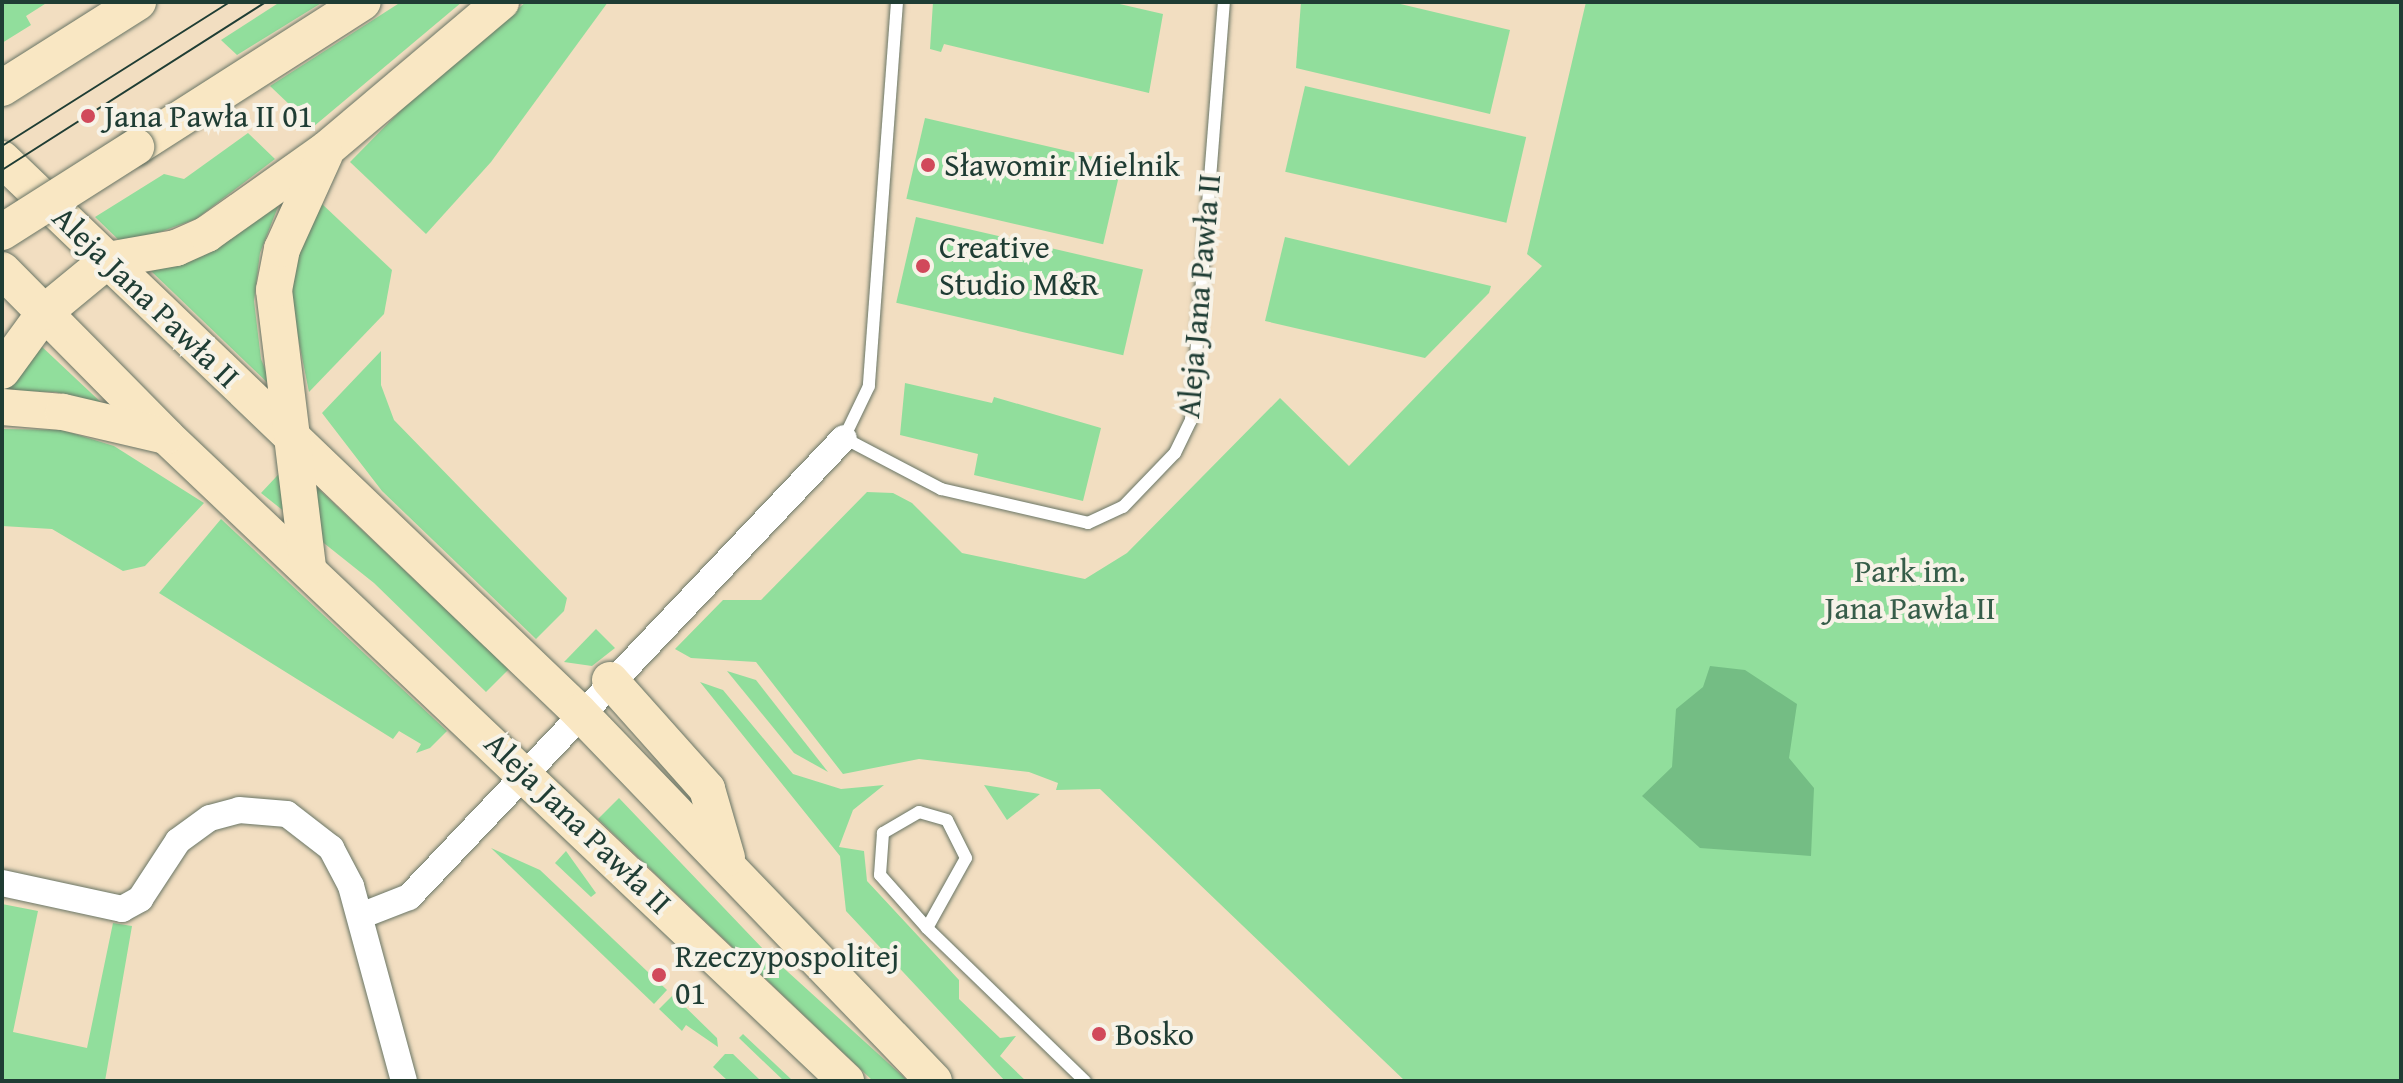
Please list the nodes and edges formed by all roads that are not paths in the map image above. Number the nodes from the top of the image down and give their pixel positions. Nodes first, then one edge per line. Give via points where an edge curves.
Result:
1 (138, 2) edge
2 (363, 2) edge
3 (501, 2) edge
4 (897, 2) edge
5 (1224, 2) edge
6 (2, 88) edge
7 (327, 149) junction
8 (2, 159) edge
9 (2, 232) edge
10 (108, 260) junction
11 (2, 270) edge
12 (45, 312) junction
13 (2, 371) edge
14 (2, 407) edge
15 (290, 435) junction
16 (167, 437) junction
17 (844, 438) junction
18 (308, 567) junction
19 (610, 680) junction
20 (579, 712) junction
21 (526, 772) junction
22 (728, 864) junction
23 (2, 883) edge
24 (363, 915) junction
25 (927, 928) junction
26 (404, 1081) edge
27 (846, 1081) edge
28 (934, 1081) edge
29 (1085, 1081) edge

1 - 6 main road
2 - 9 main road, bridge
3 - 7 main road
4 - 17 lane via 869,386
5 - 17 lane, Aleja Jana Pawła II via 1194,398 1175,453 1123,507 1088,523 941,489
7 - 10 main road via 207,234 176,248
7 - 15 main road via 282,249 274,290
8 - 10 main road, Aleja Jana Pawła II
10 - 12 main road
10 - 15 main road, Aleja Jana Pawła II
11 - 12 main road, Aleja Jana Pawła II
12 - 13 main road
12 - 16 main road, Aleja Jana Pawła II
14 - 16 main road via 63,412
15 - 18 main road
15 - 20 main road, Aleja Jana Pawła II
16 - 18 main road, Aleja Jana Pawła II
17 - 19 street
18 - 21 main road, Aleja Jana Pawła II
19 - 20 street
19 - 22 main road via 707,789
20 - 21 street
20 - 22 main road, Aleja Jana Pawła II
21 - 24 street via 409,897
21 - 27 main road, Aleja Jana Pawła II
22 - 28 main road, Aleja Jana Pawła II
23 - 24 street via 122,909 140,899 194,828 222,813 271,811 305,824 331,848
24 - 26 street
25 - 25 lane via 888,887 877,861 883,833 919,812 947,820 966,858
25 - 29 lane

